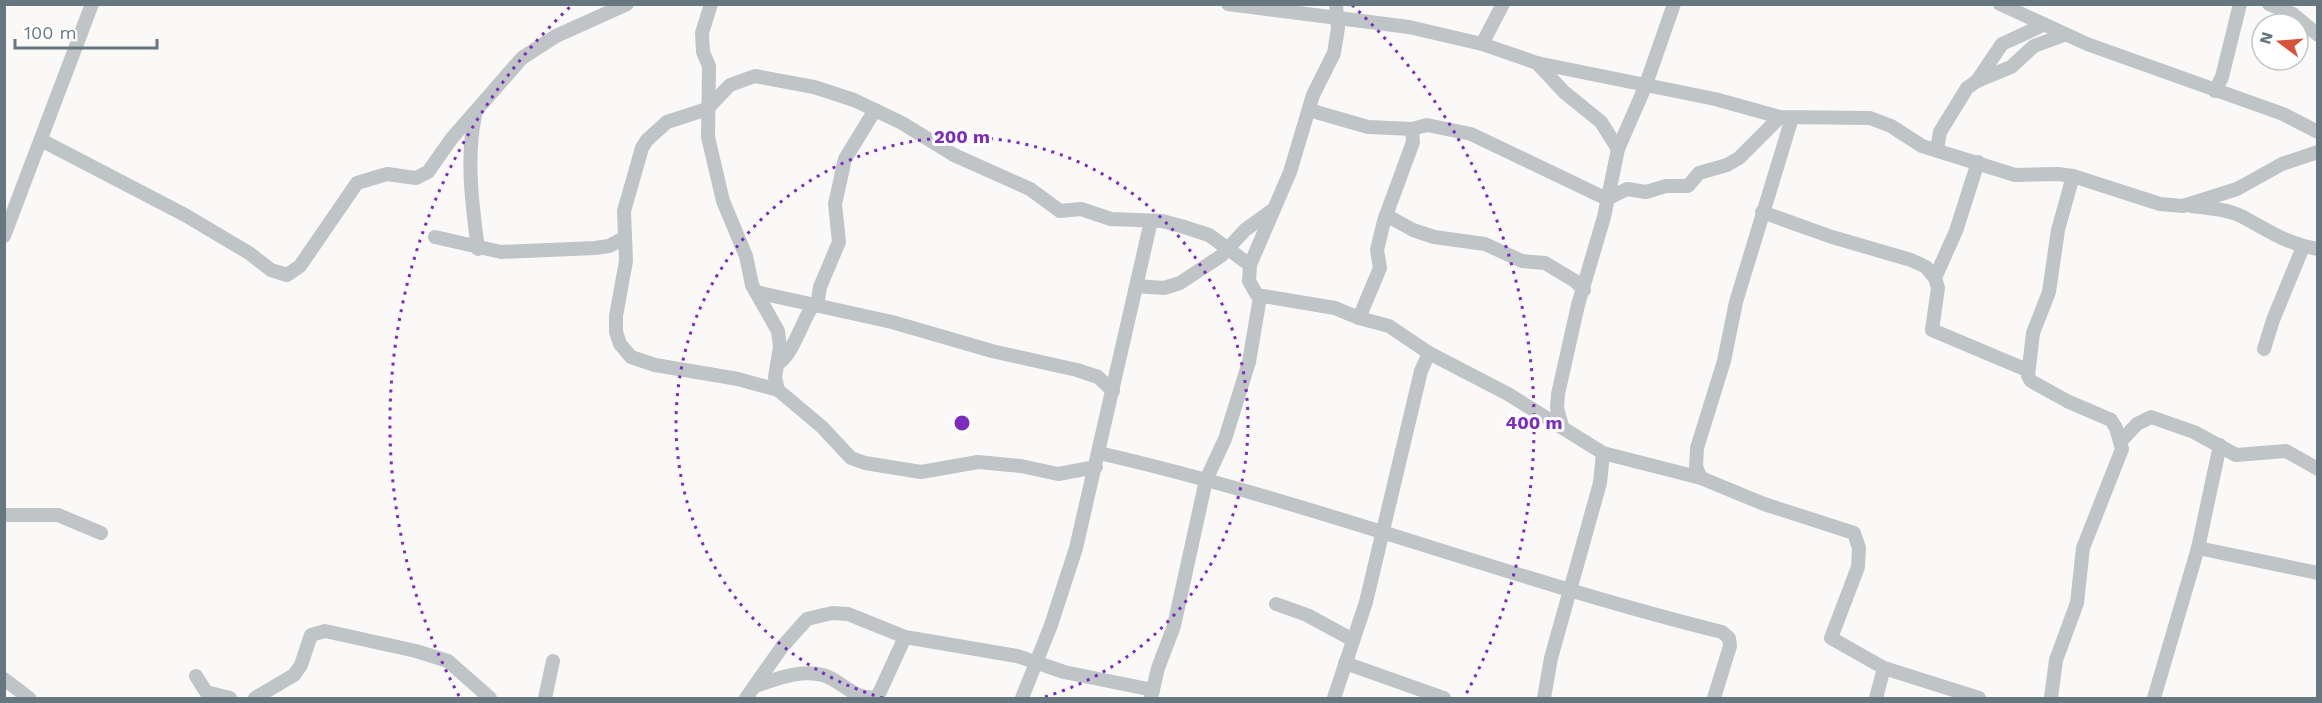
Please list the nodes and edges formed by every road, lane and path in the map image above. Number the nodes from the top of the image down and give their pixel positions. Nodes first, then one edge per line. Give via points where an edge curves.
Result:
1 (92, 4) edge
2 (627, 4) edge
3 (711, 4) edge
4 (1228, 4) edge
5 (1336, 4) edge
6 (1503, 4) edge
7 (1674, 4) edge
8 (2000, 4) edge
9 (2240, 4) edge
10 (2269, 4) edge
11 (1337, 19) junction
12 (2043, 25) junction
13 (2064, 35) junction
14 (2318, 35) edge
15 (1482, 44) junction
16 (1536, 63) junction
17 (1977, 81) junction
18 (1645, 87) junction
19 (2215, 91) junction
20 (707, 110) junction
21 (875, 110) junction
22 (1309, 110) junction
23 (475, 113) junction
24 (1786, 117) junction
25 (1412, 129) junction
26 (2318, 132) edge
27 (41, 140) junction
28 (1618, 149) junction
29 (1936, 149) junction
30 (2318, 152) edge
31 (1978, 162) junction
32 (2073, 176) junction
33 (1607, 199) junction
34 (2191, 206) junction
35 (1275, 209) junction
36 (1762, 212) junction
37 (1386, 215) junction
38 (1151, 220) junction
39 (4, 236) edge
40 (435, 237) dead end
41 (624, 238) junction
42 (2303, 246) junction
43 (478, 249) junction
44 (1228, 249) junction
45 (2318, 249) edge
46 (1250, 266) junction
47 (1935, 278) junction
48 (1136, 286) junction
49 (1584, 290) junction
50 (756, 292) junction
51 (1260, 297) junction
52 (815, 306) junction
53 (1359, 318) junction
54 (2264, 350) dead end
55 (1429, 353) junction
56 (777, 364) junction
57 (2027, 370) junction
58 (778, 390) junction
59 (1113, 391) junction
60 (1562, 426) junction
61 (2121, 441) junction
62 (2220, 445) junction
63 (1603, 453) junction
64 (1097, 460) junction
65 (2318, 469) edge
66 (1701, 478) junction
67 (1206, 480) junction
68 (4, 515) edge
69 (1382, 531) junction
70 (101, 533) dead end
71 (2198, 548) junction
72 (2318, 573) edge
73 (1572, 589) junction
74 (1276, 604) dead end
75 (905, 638) junction
76 (1353, 640) junction
77 (553, 661) dead end
78 (1035, 663) junction
79 (1345, 663) junction
80 (1884, 668) junction
81 (196, 676) dead end
82 (4, 679) edge
83 (755, 686) junction
84 (1152, 694) edge
85 (877, 698) edge
86 (29, 699) edge
87 (230, 699) edge
88 (255, 699) edge
89 (490, 699) edge
90 (545, 699) edge
91 (746, 699) edge
92 (1022, 699) edge
93 (1334, 699) edge
94 (1444, 699) edge
95 (1544, 699) edge
96 (1714, 699) edge
97 (1876, 699) edge
98 (1979, 699) edge
99 (2051, 699) edge
100 (2154, 699) edge

1 - 27 street
2 - 23 street via 522,58
3 - 20 street via 702,33 709,66
4 - 11 street
5 - 11 street
6 - 15 street
7 - 18 street
8 - 12 street
9 - 19 street
10 - 14 street via 2293,14
11 - 15 street via 1408,27
11 - 22 street via 1334,53
12 - 13 street
12 - 17 street via 2002,44
13 - 17 street via 2034,46 2011,67
13 - 19 street
15 - 16 street
16 - 18 street
16 - 28 street via 1601,122
17 - 29 street via 1967,88 1940,132
18 - 24 street
18 - 28 street
19 - 26 street via 2283,114
20 - 21 street via 730,85 755,76 814,87
20 - 41 street via 667,122 647,140 624,211
20 - 50 street via 708,137 721,194
21 - 38 street via 954,154 1030,189 1062,212 1081,208 1111,219
21 - 52 street via 845,159 835,204 839,242
22 - 25 street via 1368,127
22 - 35 street
23 - 27 street via 422,176 387,174 357,183 300,266 287,275 271,270 185,215
23 - 43 street via 470,173
24 - 29 street via 1870,118 1882,121 1922,146
24 - 33 street via 1739,158 1700,173 1688,186 1666,186 1646,192 1626,189
24 - 36 street
25 - 33 street via 1427,125 1488,140
25 - 37 street via 1413,142
27 - 39 street
28 - 33 street
29 - 31 street
30 - 34 street via 2282,164 2237,189
31 - 32 street via 2020,176
31 - 47 street via 1953,240
32 - 34 street via 2160,204
32 - 57 street via 2058,230 2050,287 2036,322
33 - 49 street
34 - 42 street via 2240,215 2270,234
35 - 44 street via 1245,230
35 - 46 street
36 - 47 street via 1919,262
36 - 66 street via 1697,448 1696,467
37 - 49 street via 1434,237 1485,244 1522,261 1545,263
37 - 53 street via 1377,250 1380,268
38 - 44 street via 1209,235
38 - 48 street
40 - 43 street
41 - 43 street via 595,248 501,252
41 - 58 street via 626,261 616,332 620,344 632,357
42 - 45 street
42 - 54 street
44 - 46 street
44 - 48 street via 1175,286
46 - 51 street via 1249,281
47 - 57 street via 1938,298 1932,330
48 - 59 street
49 - 60 street via 1558,394
50 - 52 street
50 - 56 street via 778,331
51 - 53 street via 1335,308
51 - 67 street via 1249,362 1225,438
52 - 56 street via 801,323 788,356
52 - 59 street via 1077,370 1098,377
53 - 55 street via 1389,326
55 - 60 street
55 - 69 street via 1421,371
56 - 58 street
57 - 61 street via 2031,381 2111,420
58 - 64 street via 851,458 865,463 921,472 999,462 1058,474
59 - 64 street
60 - 63 street
61 - 62 street via 2137,424 2151,417
61 - 99 street via 2121,456 2083,548 2078,603 2056,660
62 - 65 street via 2236,455 2286,451
62 - 71 street
63 - 66 street
63 - 73 street via 1600,483
64 - 67 street
64 - 78 street via 1076,548
66 - 80 street via 1764,504 1854,533 1859,548 1858,567 1831,638
67 - 69 street
67 - 84 street via 1174,626
68 - 70 street via 58,515
69 - 73 street
69 - 76 street
71 - 72 street
71 - 100 street
73 - 95 street via 1551,658
73 - 96 street via 1726,635 1730,646
74 - 76 street via 1307,615
75 - 78 street via 968,647
75 - 83 street via 848,615 821,614 807,619
75 - 85 street
76 - 79 street
77 - 90 street
78 - 84 street
78 - 92 street
79 - 93 street
79 - 94 street
80 - 97 street
80 - 98 street
81 - 87 street via 206,692
82 - 86 street
83 - 85 street via 778,678 812,674 830,678 860,696
83 - 91 street
88 - 89 street via 294,675 311,635 325,631 448,662

